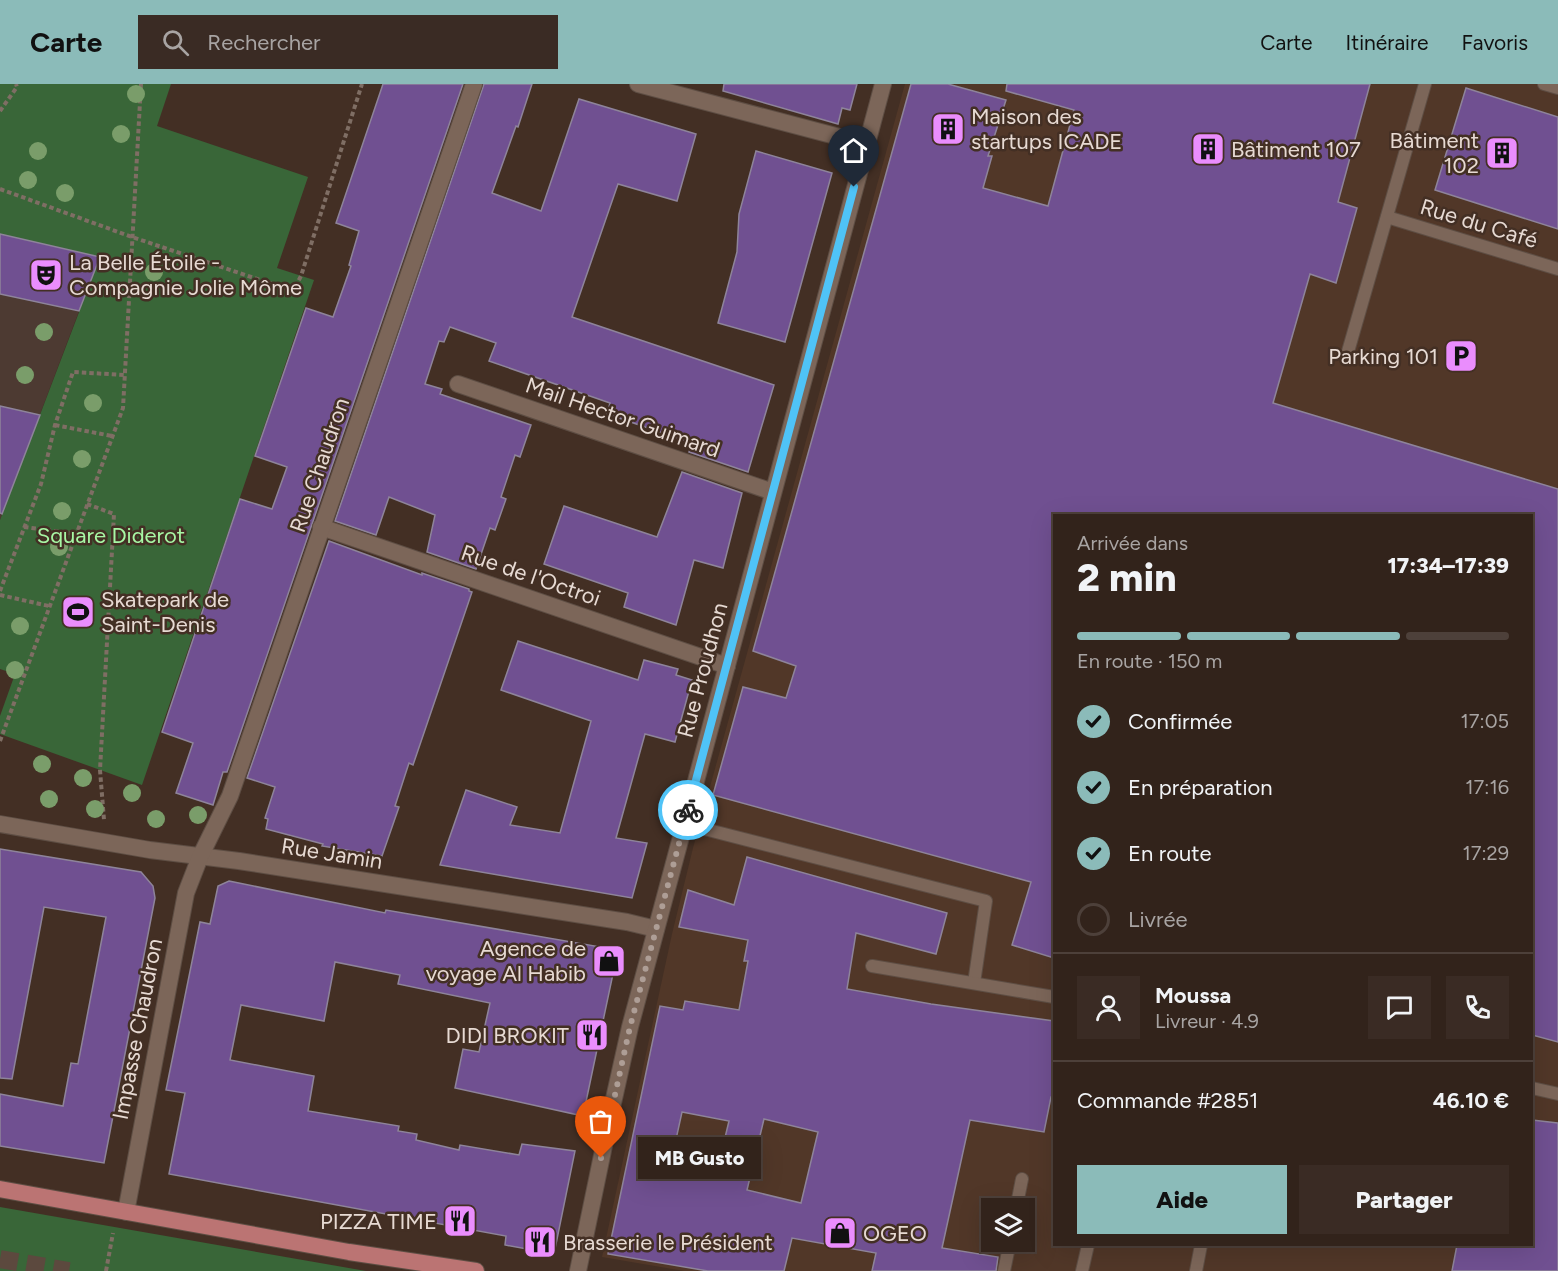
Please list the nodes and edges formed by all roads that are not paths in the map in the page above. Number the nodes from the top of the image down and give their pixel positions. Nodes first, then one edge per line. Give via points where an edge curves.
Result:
1 (474, 84) edge
2 (638, 84) edge
3 (883, 84) edge
4 (1425, 84) edge
5 (1544, 84) edge
6 (1558, 88) edge
7 (866, 144) junction
8 (1387, 217) junction
9 (1558, 269) edge
10 (1347, 355) dead end
11 (458, 384) dead end
12 (773, 492) junction
13 (321, 527) junction
14 (727, 666) junction
15 (0, 824) edge
16 (685, 824) junction
17 (200, 857) junction
18 (656, 929) junction
19 (872, 966) dead end
20 (974, 983) junction
21 (1053, 997) edge
22 (1533, 1088) edge
23 (1558, 1095) edge
24 (1022, 1179) dead end
25 (0, 1190) edge
26 (1018, 1198) edge
27 (126, 1212) junction
28 (1088, 1246) edge
29 (1201, 1246) edge
30 (1008, 1252) edge
31 (476, 1271) edge
32 (578, 1271) edge
33 (1004, 1271) edge
34 (1082, 1271) edge
35 (1196, 1271) edge

1 - 13 street, Rue Chaudron
2 - 7 street
3 - 7 street, Rue Proudhon
4 - 8 lane
5 - 6 lane
7 - 12 street, Rue Proudhon
8 - 9 lane, Rue du Café
8 - 10 lane
11 - 12 street, Mail Hector Guimard
12 - 14 street, Rue Proudhon
13 - 14 street, Rue de l'Octroi
13 - 17 street, Rue Chaudron via 230,796
14 - 16 street, Rue Proudhon
15 - 17 street, Rue Jamin
16 - 18 street, Rue Proudhon
16 - 20 lane via 986,901
17 - 18 street, Rue Jamin
17 - 27 street, Impasse Chaudron via 186,893
18 - 32 street, Rue Proudhon via 610,1112
19 - 20 lane
20 - 21 lane
22 - 23 lane
24 - 26 lane
25 - 27 main road
27 - 31 main road
28 - 34 lane
29 - 35 lane
30 - 33 lane

